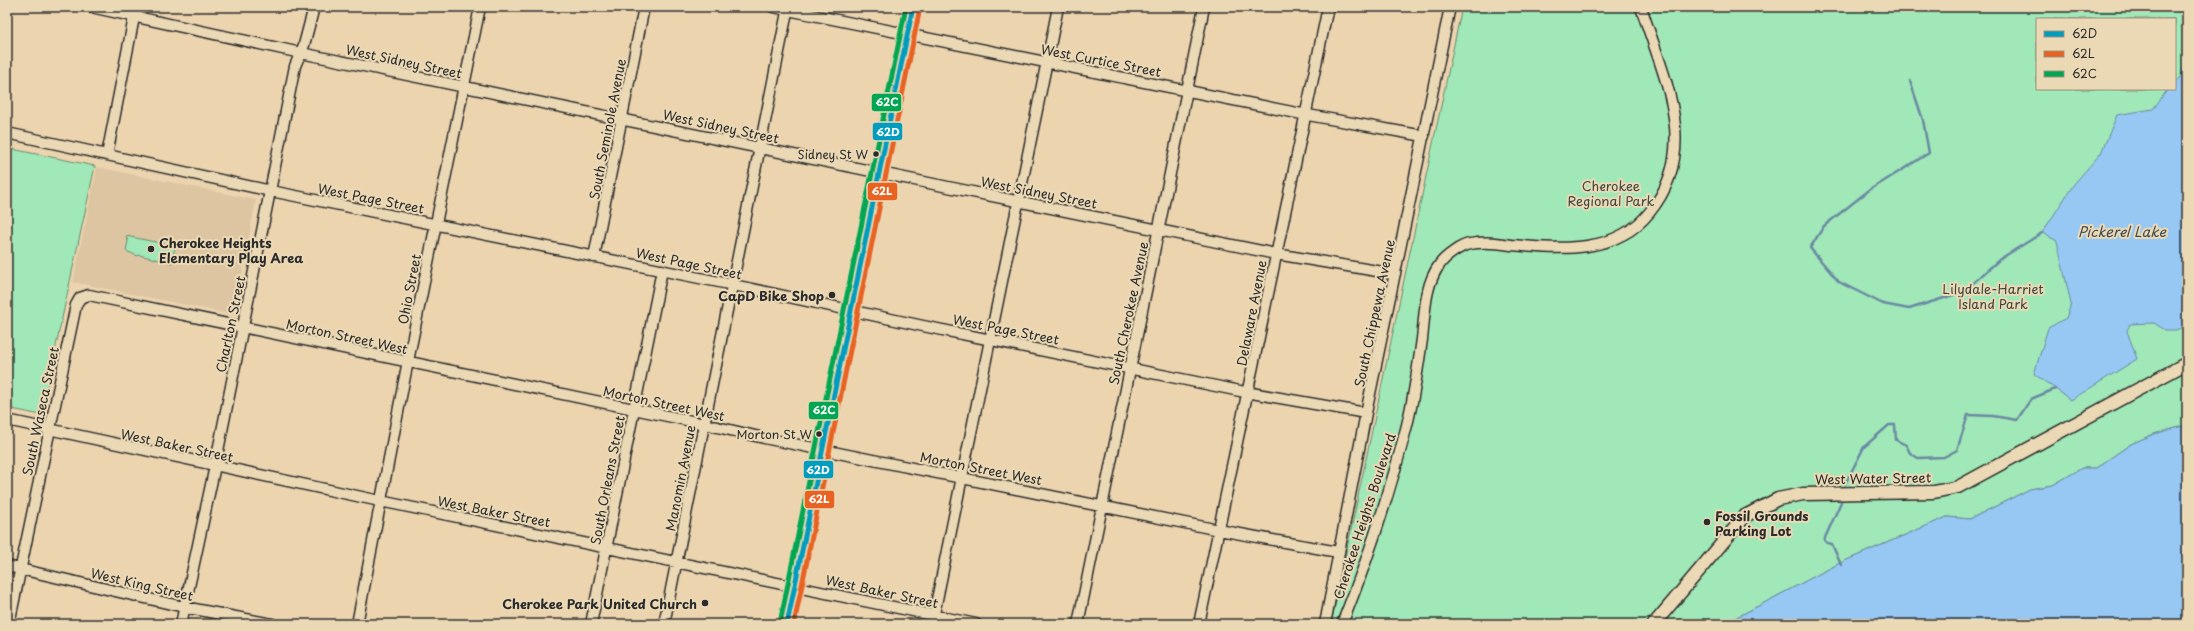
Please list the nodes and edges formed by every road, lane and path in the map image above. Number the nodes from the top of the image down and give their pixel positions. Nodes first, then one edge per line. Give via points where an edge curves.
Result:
1 (91, 7) edge
2 (314, 7) edge
3 (480, 7) edge
4 (644, 7) edge
5 (773, 7) edge
6 (913, 7) edge
7 (1058, 7) edge
8 (1204, 7) edge
9 (1328, 7) edge
10 (1450, 7) edge
11 (1641, 7) edge
12 (788, 8) edge
13 (135, 12) edge
14 (908, 34) junction
15 (301, 53) junction
16 (1047, 62) junction
17 (464, 86) junction
18 (1187, 91) junction
19 (1306, 115) junction
20 (622, 119) junction
21 (7, 133) edge
22 (1424, 136) junction
23 (759, 147) junction
24 (107, 155) junction
25 (879, 173) junction
26 (271, 191) junction
27 (1018, 200) junction
28 (436, 224) junction
29 (1159, 230) junction
30 (1276, 254) junction
31 (594, 257) junction
32 (662, 270) junction
33 (1395, 274) junction
34 (731, 284) junction
35 (80, 298) joint
36 (851, 311) junction
37 (242, 327) junction
38 (990, 339) junction
39 (408, 363) junction
40 (2187, 363) edge
41 (1129, 368) junction
42 (1248, 392) junction
43 (635, 409) junction
44 (1366, 413) junction
45 (7, 420) edge
46 (704, 424) junction
47 (49, 430) junction
48 (823, 450) junction
49 (215, 466) junction
50 (962, 477) junction
51 (380, 501) junction
52 (1102, 507) junction
53 (1218, 530) junction
54 (607, 547) junction
55 (1338, 552) junction
56 (676, 561) junction
57 (7, 566) edge
58 (20, 569) junction
59 (795, 586) junction
60 (184, 607) junction
61 (932, 620) edge
62 (9, 624) edge
63 (181, 624) edge
64 (272, 624) edge
65 (357, 624) edge
66 (591, 624) edge
67 (664, 624) edge
68 (787, 624) edge
69 (976, 624) edge
70 (1078, 624) edge
71 (1199, 624) edge
72 (1325, 624) edge
73 (1342, 624) edge
74 (1654, 624) edge

1 - 13 street, West Sidney Street
2 - 15 street, Charlton Street
3 - 17 street, Ohio Street
4 - 20 street, South Seminole Avenue
5 - 12 street, West Curtice Street
6 - 14 main road
7 - 16 street
8 - 18 street, South Cherokee Avenue
9 - 19 street, Delaware Avenue
10 - 22 street, South Chippewa Avenue
11 - 73 street, Cherokee Heights Boulevard via 1675,120 1677,145 1674,167 1660,200 1642,221 1603,244 1571,248 1494,243 1468,244 1440,264 1429,285 1408,423 1387,496
12 - 14 street, West Curtice Street
12 - 23 street, Manomin Avenue
13 - 15 street, West Sidney Street
13 - 24 street
14 - 16 street, West Curtice Street
14 - 25 main road
15 - 17 street, West Sidney Street
15 - 26 street, Charlton Street via 295,66
16 - 18 street, West Curtice Street
16 - 27 street
17 - 20 street, West Sidney Street
17 - 28 street, Ohio Street
18 - 19 street, West Curtice Street
18 - 29 street, South Cherokee Avenue
19 - 22 street, West Curtice Street
19 - 30 street, Delaware Avenue
20 - 23 street, West Sidney Street
20 - 31 street, South Seminole Avenue
21 - 24 street, West Page Street
22 - 33 street, South Chippewa Avenue
23 - 25 street, West Sidney Street
23 - 34 street, Manomin Avenue
24 - 26 street, West Page Street
25 - 27 street, West Sidney Street
25 - 36 main road
26 - 28 street, West Page Street
26 - 37 street, Charlton Street
27 - 29 street, West Sidney Street
27 - 38 street
28 - 31 street, West Page Street
28 - 39 street, Ohio Street
29 - 30 street, West Sidney Street
29 - 41 street, South Cherokee Avenue
30 - 33 street, West Sidney Street
30 - 42 street, Delaware Avenue
31 - 32 street, West Page Street
32 - 34 street, West Page Street
32 - 43 street, South Orleans Street
33 - 44 street, South Chippewa Avenue
34 - 36 street, West Page Street
34 - 46 street, Manomin Avenue
35 - 37 street, Morton Street West via 96,296
35 - 47 street, South Waseca Street via 76,305
36 - 38 street, West Page Street
36 - 48 main road
37 - 39 street, Morton Street West
37 - 49 street, Charlton Street
38 - 41 street, West Page Street
38 - 50 street
39 - 43 street, Morton Street West
39 - 51 street, Ohio Street
40 - 74 street, West Water Street via 1958,487 1934,492 1803,494 1778,499 1745,516
41 - 42 street, West Page Street
41 - 52 street, South Cherokee Avenue
42 - 44 street, West Page Street
42 - 53 street, Delaware Avenue
43 - 46 street, Morton Street West
43 - 54 street, South Orleans Street
44 - 55 street, South Chippewa Avenue
45 - 47 street, West Baker Street
46 - 48 street, Morton Street West
46 - 56 street, Manomin Avenue
47 - 49 street, West Baker Street
47 - 58 street, South Waseca Street
48 - 50 street, Morton Street West
48 - 59 main road
49 - 51 street, West Baker Street
49 - 60 street, Charlton Street
50 - 52 street, Morton Street West
50 - 61 street
51 - 54 street, West Baker Street
51 - 65 street, Ohio Street
52 - 53 street, Morton Street West
52 - 70 street, South Cherokee Avenue
53 - 55 street, Morton Street West
53 - 71 street, Delaware Avenue
54 - 56 street, West Baker Street
54 - 66 street, South Orleans Street
55 - 72 street, South Chippewa Avenue
56 - 59 street, West Baker Street
56 - 67 street, Manomin Avenue
57 - 58 street, West King Street
58 - 60 street, West King Street
58 - 62 street, South Waseca Street
59 - 61 street, West Baker Street
59 - 68 main road
60 - 63 street, Charlton Street
60 - 64 street, West King Street
61 - 69 street, West Baker Street

